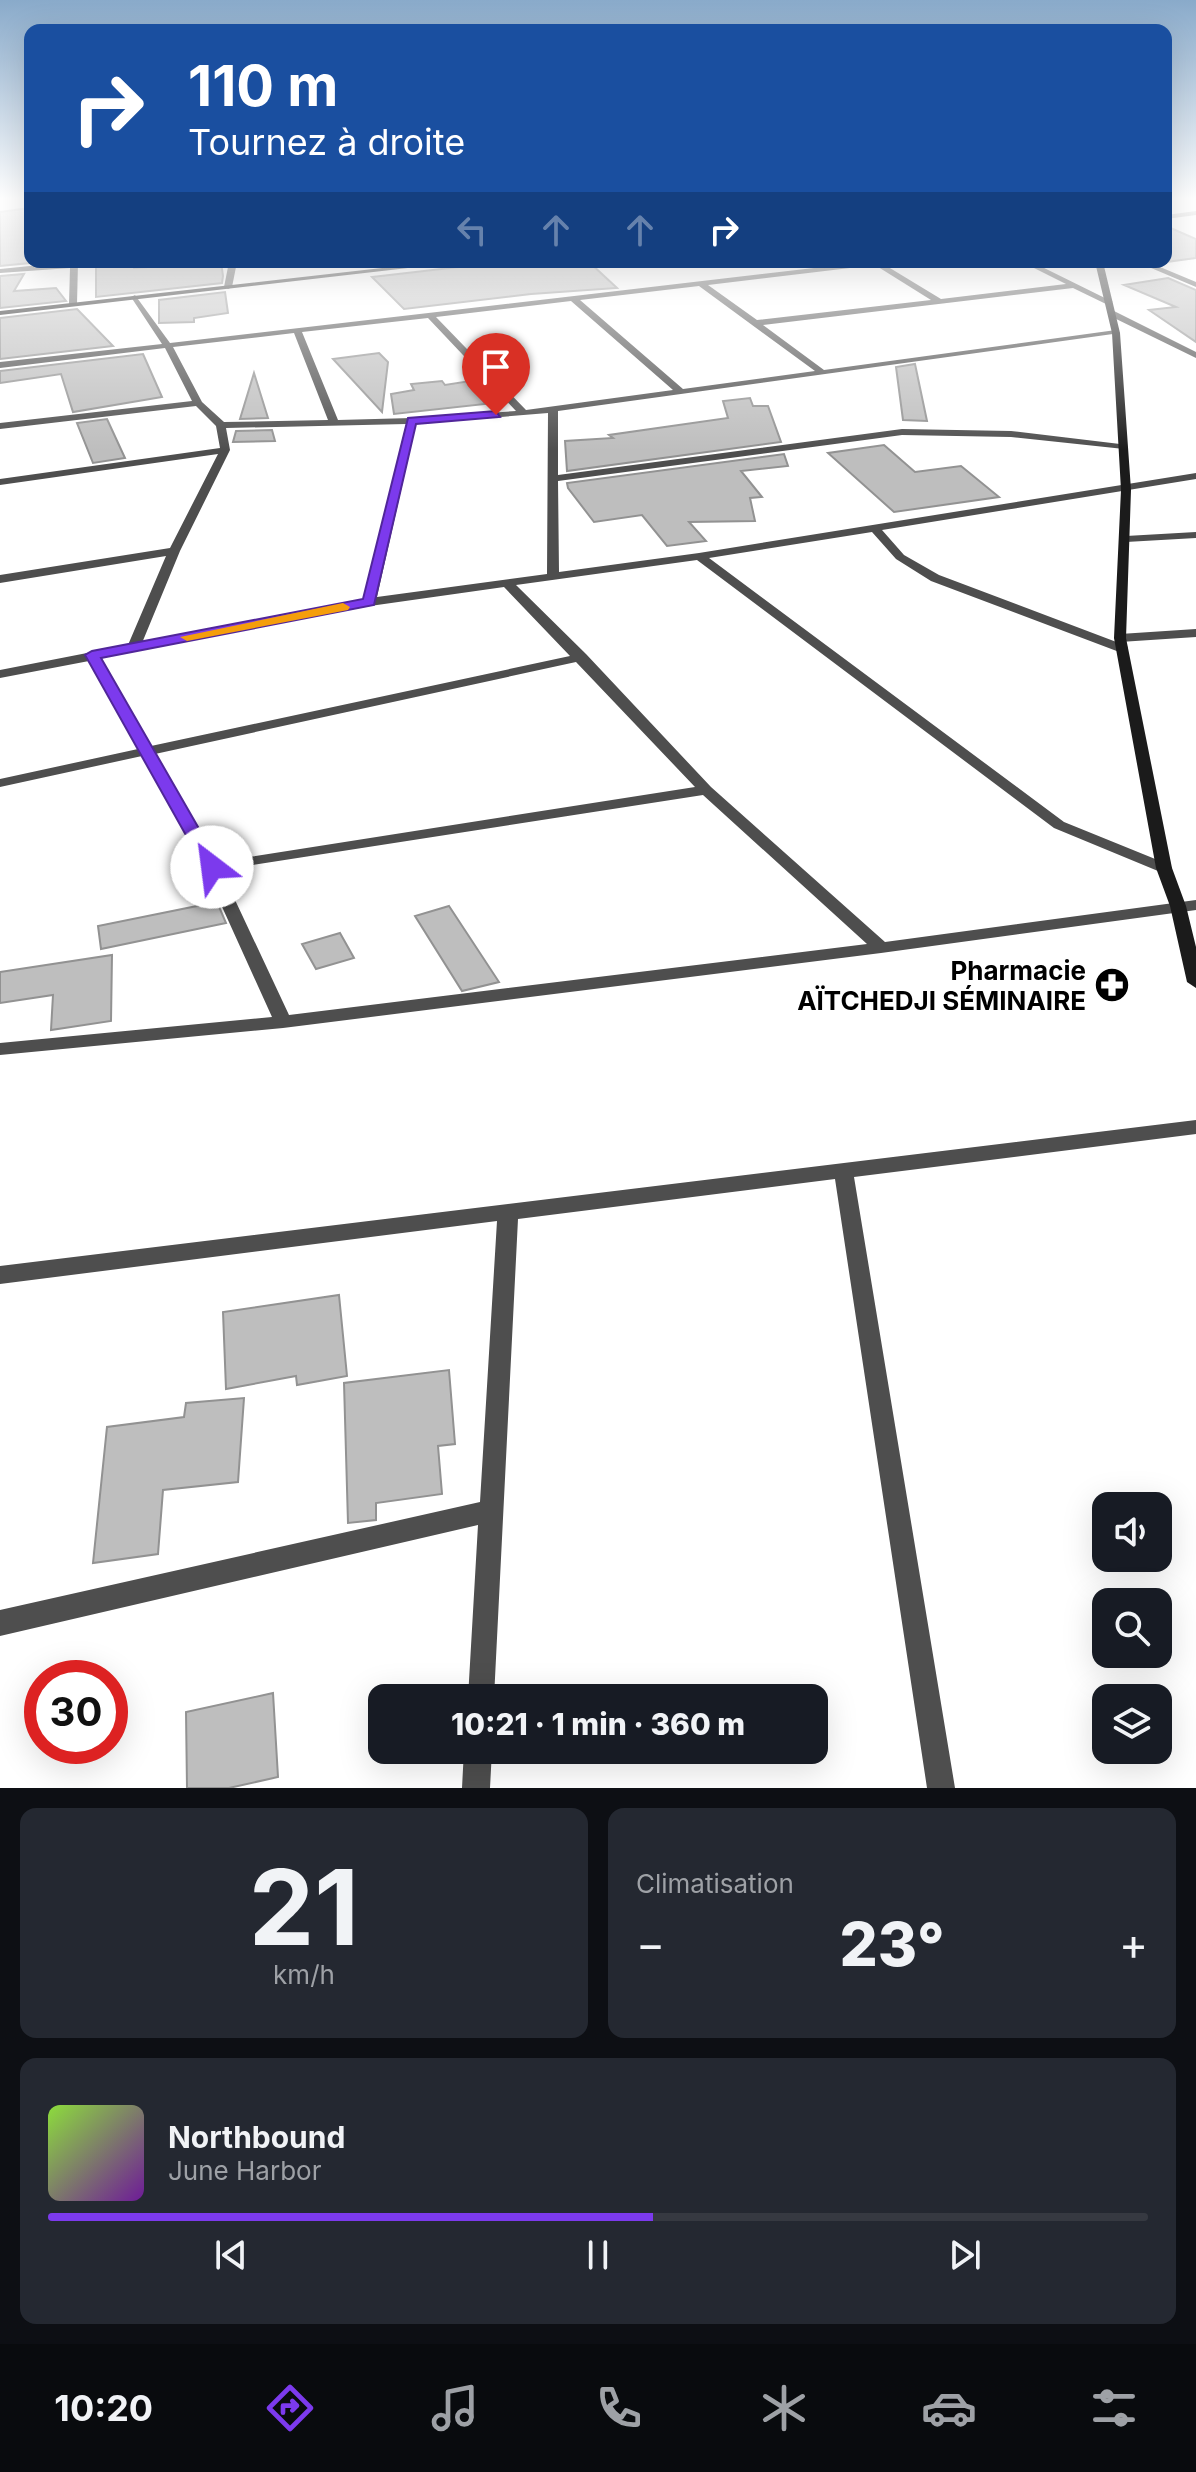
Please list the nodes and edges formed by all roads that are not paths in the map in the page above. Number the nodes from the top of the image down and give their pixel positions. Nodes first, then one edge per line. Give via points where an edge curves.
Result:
1 (73, 283) edge
2 (229, 283) edge
3 (255, 283) edge
4 (706, 283) edge
5 (910, 283) edge
6 (1065, 283) edge
7 (1104, 283) edge
8 (701, 284) junction
9 (1070, 286) junction
10 (228, 287) junction
11 (135, 297) junction
12 (574, 299) junction
13 (940, 302) junction
14 (73, 304) junction
15 (1110, 307) junction
16 (0, 313) edge
17 (431, 316) junction
18 (756, 323) junction
19 (297, 331) junction
20 (1116, 333) junction
21 (168, 346) junction
22 (1196, 355) edge
23 (0, 365) edge
24 (820, 370) junction
25 (679, 390) junction
26 (198, 403) junction
27 (553, 409) junction
28 (524, 413) junction
29 (412, 421) junction
30 (334, 422) junction
31 (221, 425) junction
32 (0, 426) edge
33 (1120, 447) junction
34 (225, 450) junction
35 (1196, 476) edge
36 (552, 479) junction
37 (0, 482) edge
38 (1126, 490) junction
39 (873, 526) junction
40 (1196, 535) edge
41 (1126, 539) junction
42 (174, 551) junction
43 (699, 556) junction
44 (553, 577) junction
45 (0, 579) edge
46 (508, 584) junction
47 (370, 602) junction
48 (1196, 633) edge
49 (1121, 644) junction
50 (134, 647) junction
51 (92, 655) junction
52 (581, 657) junction
53 (0, 674) edge
54 (145, 749) junction
55 (0, 783) edge
56 (706, 790) junction
57 (212, 867) junction
58 (1164, 868) junction
59 (1187, 906) edge
60 (881, 948) junction
61 (1196, 982) edge
62 (283, 1022) junction
63 (0, 1049) edge
64 (1196, 1127) edge
65 (843, 1169) junction
66 (508, 1211) junction
67 (0, 1275) edge
68 (493, 1510) junction
69 (0, 1623) edge
70 (482, 1684) edge
71 (477, 1764) edge
72 (476, 1788) edge
73 (941, 1788) edge

1 - 14 street
2 - 10 street
3 - 10 street
4 - 8 street
5 - 13 street
6 - 9 street
7 - 15 street
8 - 12 street
8 - 18 street
9 - 13 street
9 - 15 street
10 - 11 street
11 - 14 street
11 - 21 street
12 - 17 street
12 - 25 street
13 - 18 street
14 - 16 street
15 - 20 street
15 - 22 street
17 - 19 street
17 - 28 street
18 - 24 street
19 - 21 street
19 - 30 street
20 - 24 street
20 - 33 street
21 - 23 street
21 - 26 street
24 - 25 street
25 - 27 street
26 - 31 street
26 - 32 street
27 - 28 street
27 - 36 street
28 - 29 street
29 - 30 street
29 - 47 street
30 - 31 street
31 - 34 street
33 - 36 street via 1011,434 915,431
33 - 38 street
34 - 37 street
34 - 42 street
35 - 38 street
36 - 44 street
38 - 39 street
38 - 41 street
39 - 43 street
39 - 49 street via 900,557 935,578
40 - 41 street
41 - 49 street
42 - 45 street
42 - 50 street
43 - 44 street
43 - 58 street via 1059,825
44 - 46 street
46 - 47 street
46 - 52 street
47 - 50 street
48 - 49 street
49 - 58 street
50 - 51 street
51 - 53 street
51 - 54 street
52 - 54 street
52 - 56 street
54 - 55 street
54 - 57 street
56 - 57 street
56 - 60 street
57 - 62 street
58 - 59 street
59 - 60 street
59 - 61 street
60 - 62 street
62 - 63 street
64 - 65 street
65 - 66 street
65 - 73 street
66 - 67 street
66 - 68 street
68 - 69 street
68 - 70 street
71 - 72 street

